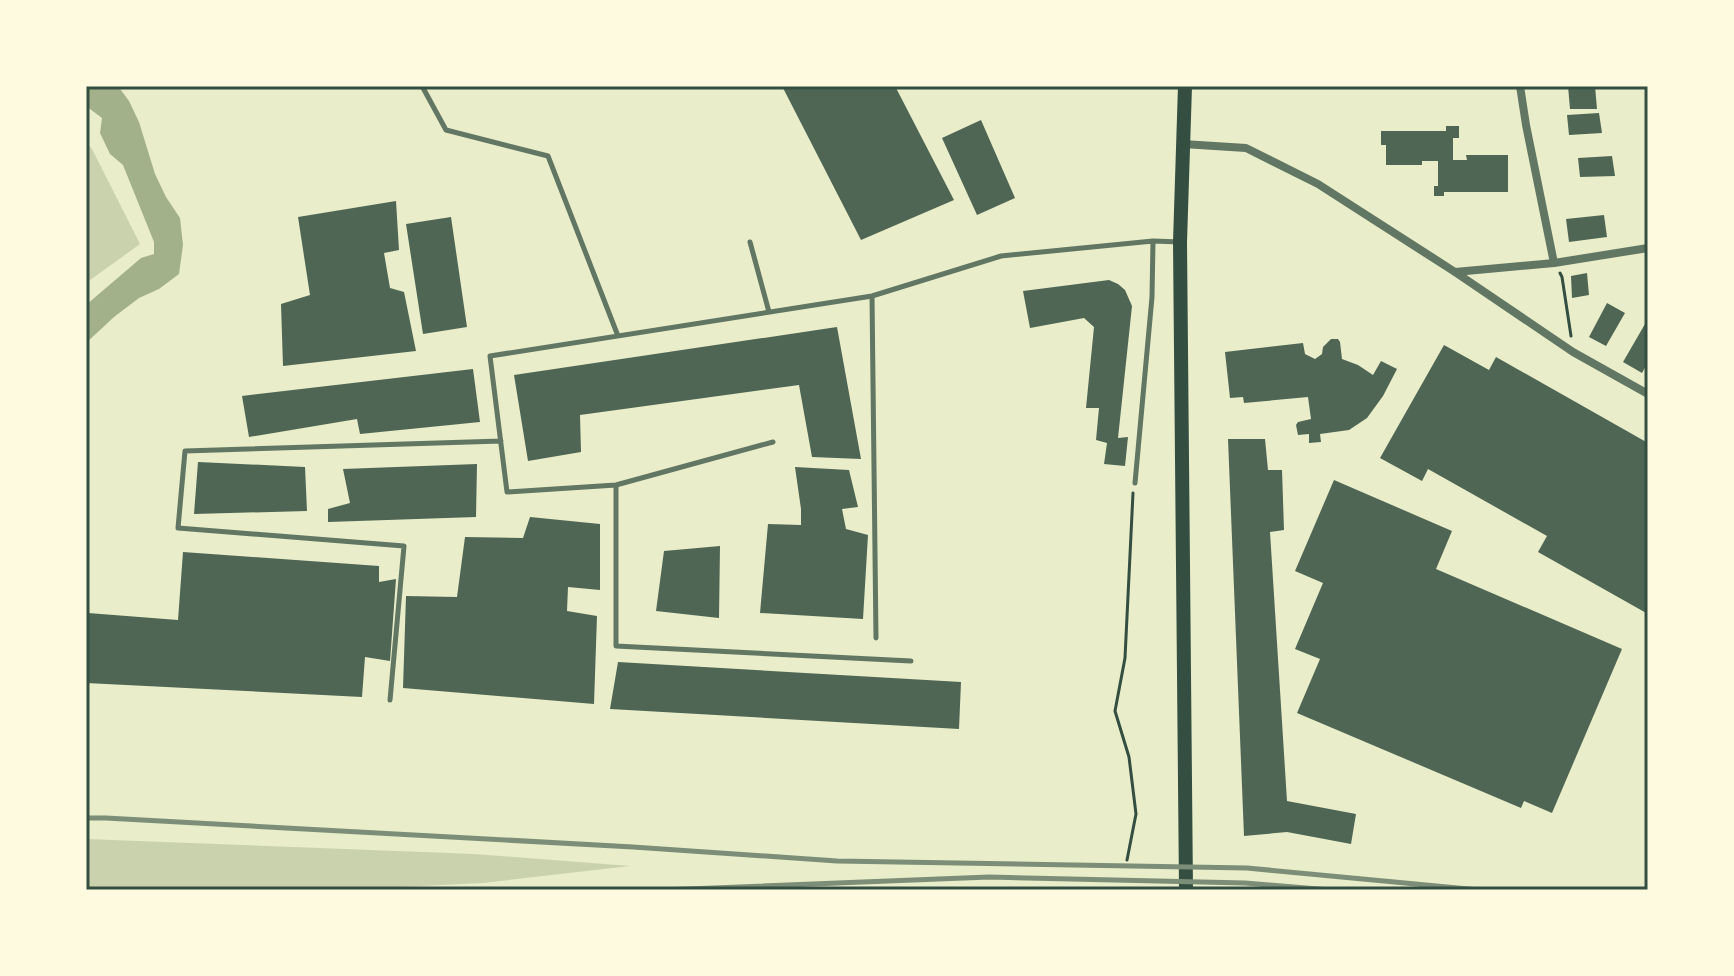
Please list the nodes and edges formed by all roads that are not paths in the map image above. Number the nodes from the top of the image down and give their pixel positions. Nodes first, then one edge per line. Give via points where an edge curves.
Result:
1 (422, 86) edge
2 (1185, 86) edge
3 (1520, 86) edge
4 (1183, 144) junction
5 (1153, 241) junction
6 (750, 242) dead end
7 (1180, 242) junction
8 (1648, 248) edge
9 (1554, 263) junction
10 (1455, 272) junction
11 (872, 296) junction
12 (769, 312) junction
13 (618, 336) junction
14 (1648, 394) edge
15 (501, 441) junction
16 (773, 442) dead end
17 (1135, 483) road end
18 (616, 485) junction
19 (876, 638) dead end
20 (911, 661) dead end
21 (390, 700) dead end
22 (1186, 890) edge

1 - 13 lane via 446,130 548,156
2 - 4 main road
3 - 9 street
4 - 7 main road
4 - 10 street via 1246,148 1318,184
5 - 7 lane
5 - 11 lane via 1001,256
5 - 17 lane
6 - 12 lane
7 - 22 main road
8 - 9 street
9 - 10 street
10 - 14 street via 1573,352
11 - 12 lane
11 - 19 lane
12 - 13 lane
13 - 15 lane via 490,356
15 - 18 lane via 507,492
15 - 21 lane via 185,451 178,528 404,546
16 - 18 lane
18 - 20 lane via 616,646

